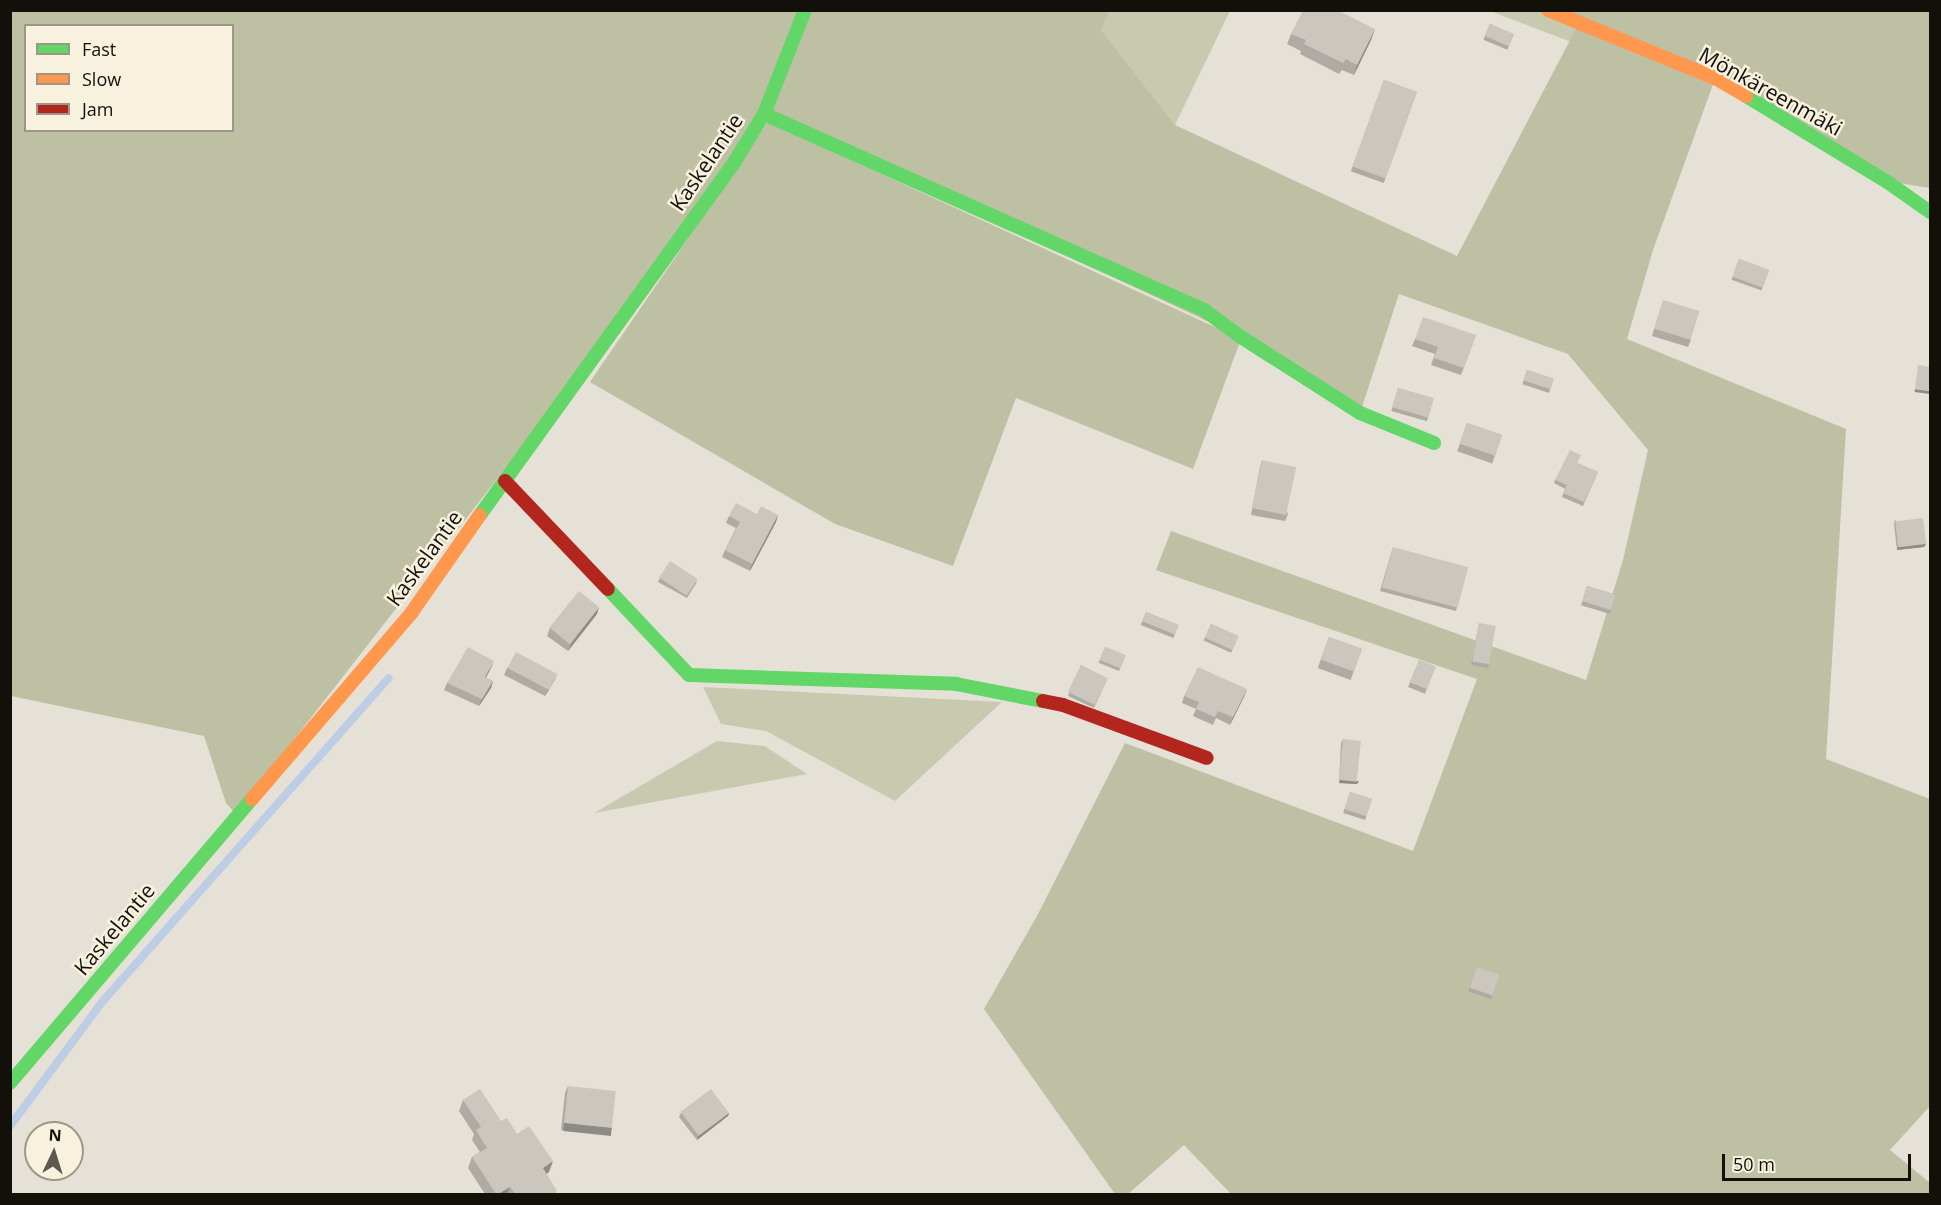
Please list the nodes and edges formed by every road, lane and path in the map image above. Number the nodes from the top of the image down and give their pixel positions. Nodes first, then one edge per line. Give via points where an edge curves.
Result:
1 (805, 10) edge
2 (1548, 10) edge
3 (764, 114) junction
4 (1930, 212) edge
5 (1434, 443) dead end
6 (505, 481) junction
7 (1207, 758) dead end
8 (10, 1083) edge

1 - 3 street, Kaskelantie
2 - 4 street, Mönkäreenmäki via 1715,78 1886,181
3 - 5 street via 1204,309 1360,413
3 - 6 street, Kaskelantie via 735,161
6 - 7 street via 689,675 956,684 1063,705
6 - 8 street, Kaskelantie via 412,612

